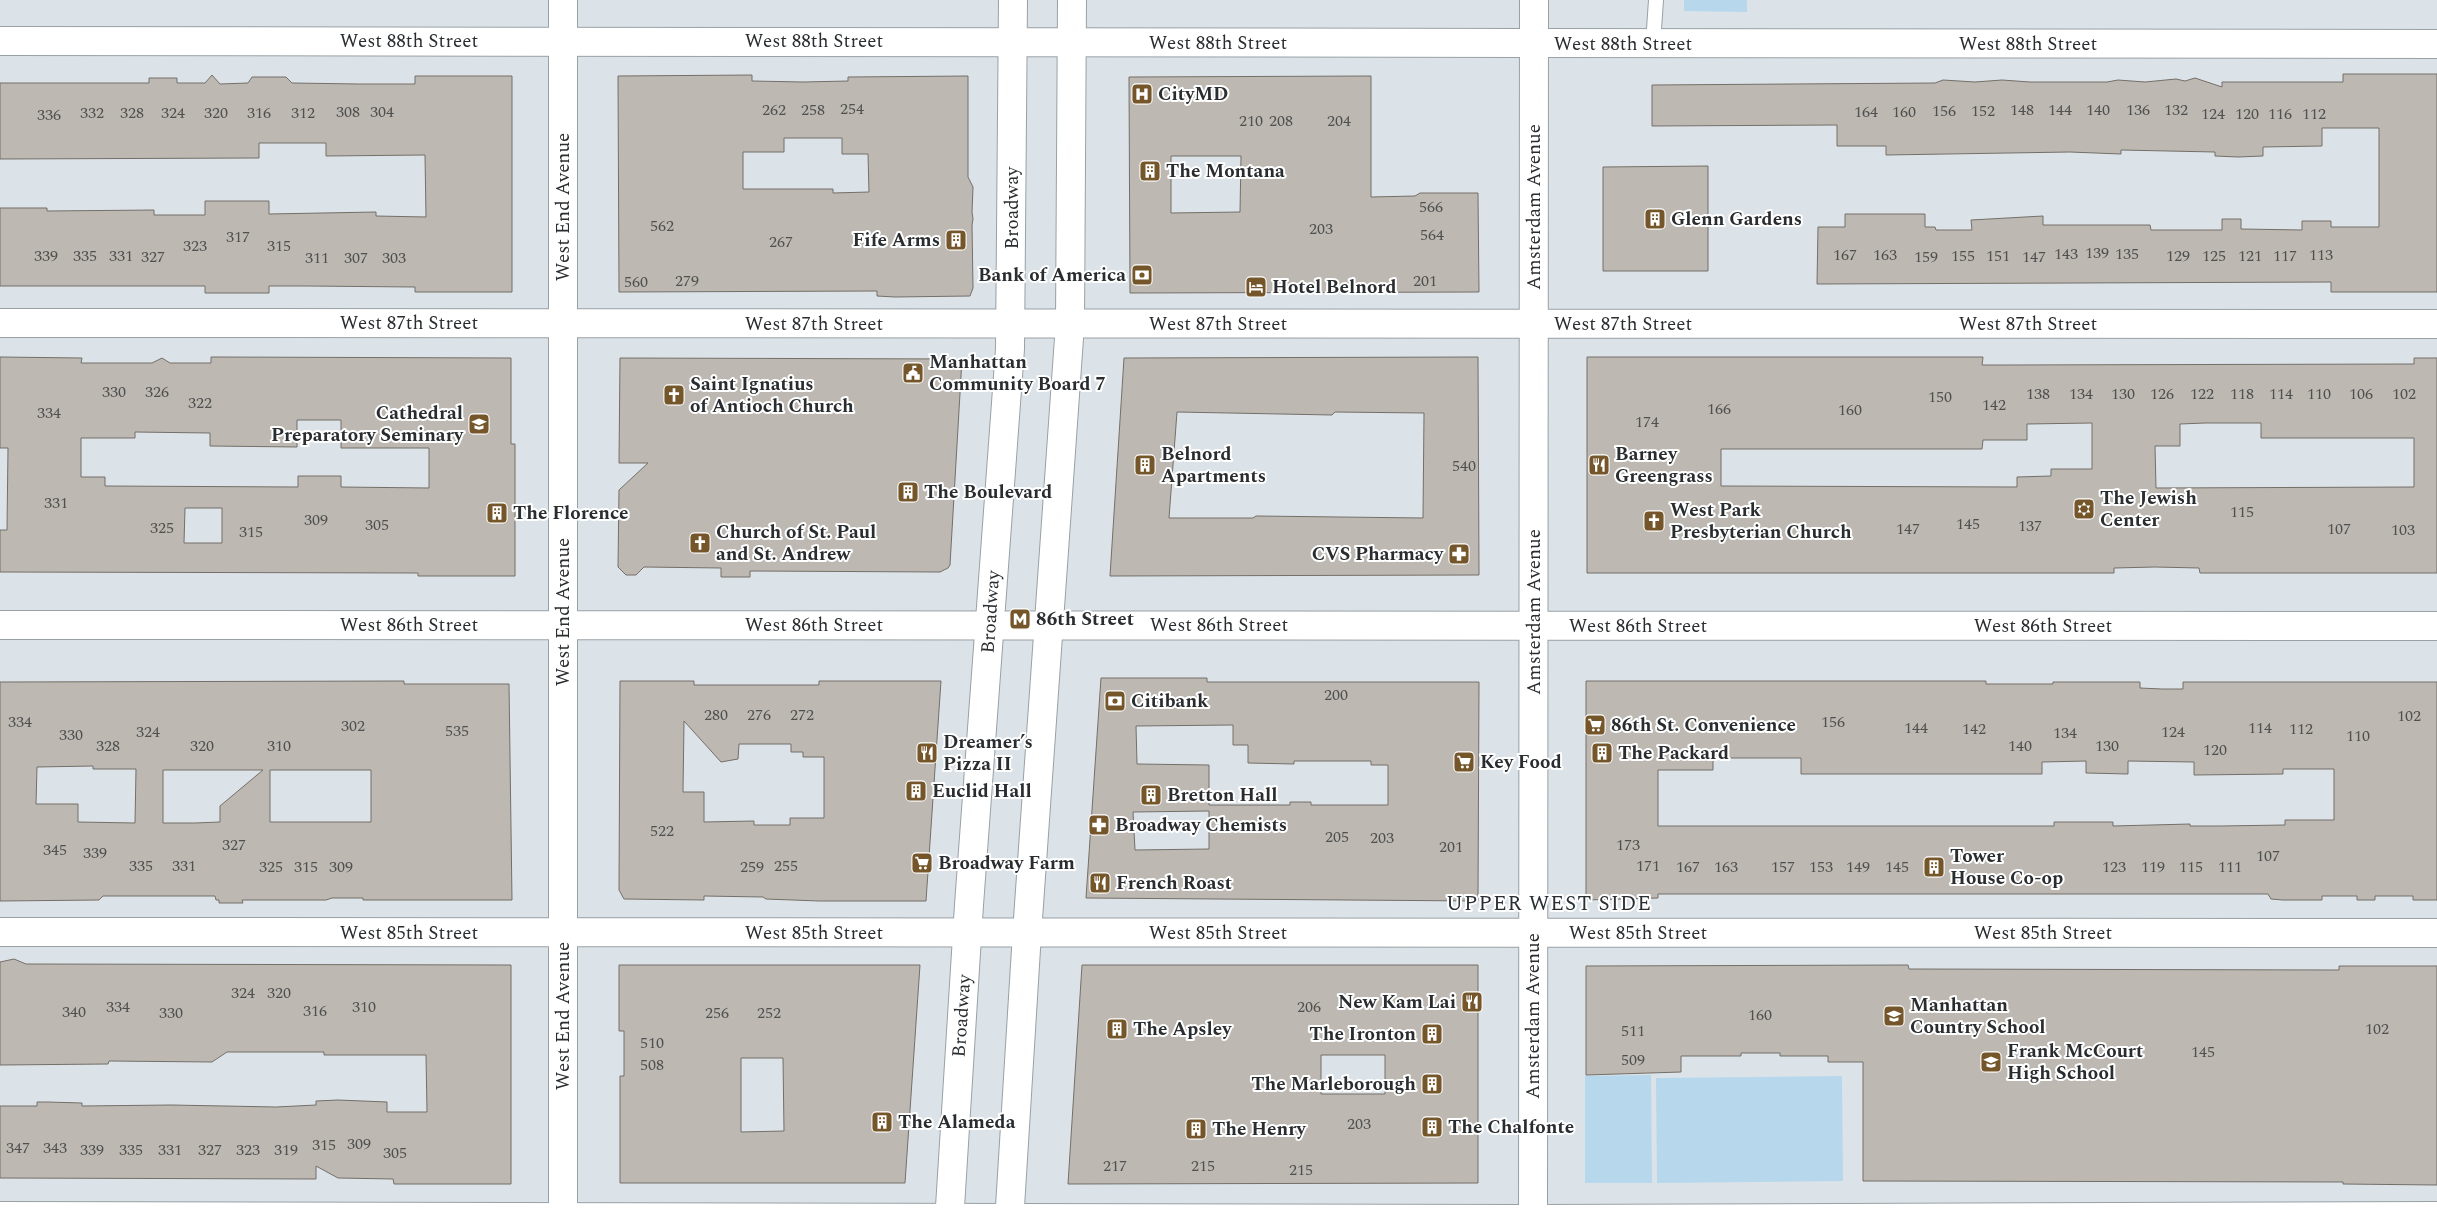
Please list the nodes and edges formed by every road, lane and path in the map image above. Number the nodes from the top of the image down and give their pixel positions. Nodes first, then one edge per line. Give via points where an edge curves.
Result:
1 (563, 0) edge
2 (1013, 0) edge
3 (1072, 0) edge
4 (1534, 0) edge
5 (1656, 0) edge
6 (0, 41) edge
7 (562, 41) junction
8 (1013, 42) junction
9 (1071, 42) junction
10 (1534, 44) junction
11 (1654, 44) junction
12 (2437, 44) edge
13 (0, 323) edge
14 (563, 324) junction
15 (1011, 324) junction
16 (1070, 324) junction
17 (1534, 324) junction
18 (2437, 324) edge
19 (0, 625) edge
20 (562, 625) junction
21 (990, 625) junction
22 (1049, 625) junction
23 (2437, 626) edge
24 (1533, 627) junction
25 (0, 932) edge
26 (562, 933) junction
27 (968, 933) junction
28 (1027, 933) junction
29 (1534, 933) junction
30 (2437, 933) edge
31 (0, 1216) edge
32 (2437, 1216) edge
33 (563, 1220) edge
34 (949, 1221) edge
35 (1009, 1221) edge
36 (1533, 1221) edge

1 - 7 street, West End Avenue
2 - 8 street, Broadway
3 - 9 street
4 - 10 street, Amsterdam Avenue
5 - 11 lane
6 - 7 street, West 88th Street
7 - 8 street, West 88th Street
7 - 14 street, West End Avenue
8 - 9 street, West 88th Street
8 - 15 street, Broadway
9 - 10 street, West 88th Street
9 - 16 street
10 - 11 street, West 88th Street
10 - 17 street, Amsterdam Avenue
11 - 12 street, West 88th Street
13 - 14 street, West 87th Street
14 - 15 street, West 87th Street
14 - 20 street, West End Avenue
15 - 16 street, West 87th Street
15 - 21 street, Broadway
16 - 17 street, West 87th Street
16 - 22 street
17 - 18 street, West 87th Street
17 - 24 street, Amsterdam Avenue
19 - 20 street, West 86th Street
20 - 21 street, West 86th Street
20 - 26 street, West End Avenue
21 - 22 street, West 86th Street
21 - 27 street, Broadway
22 - 24 street, West 86th Street
22 - 28 street
23 - 24 street, West 86th Street
24 - 29 street, Amsterdam Avenue
25 - 26 street, West 85th Street
26 - 27 street, West 85th Street
26 - 33 street, West End Avenue
27 - 28 street, West 85th Street
27 - 34 street, Broadway
28 - 29 street, West 85th Street
28 - 35 street
29 - 30 street, West 85th Street
29 - 36 street, Amsterdam Avenue
31 - 33 street
32 - 36 street
33 - 34 street
34 - 35 street
35 - 36 street

